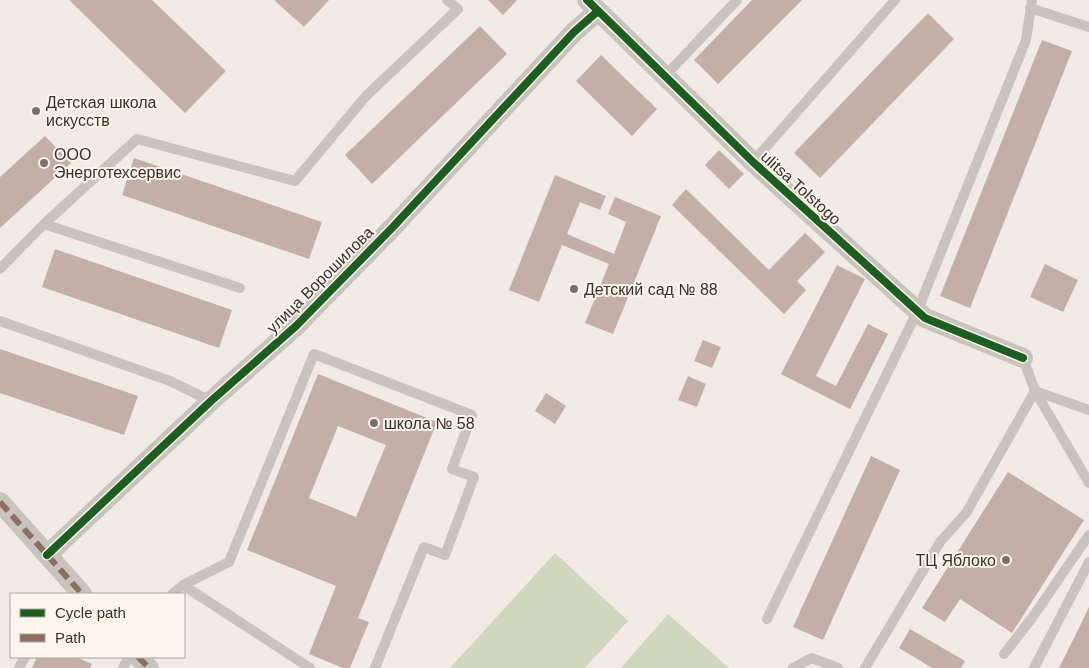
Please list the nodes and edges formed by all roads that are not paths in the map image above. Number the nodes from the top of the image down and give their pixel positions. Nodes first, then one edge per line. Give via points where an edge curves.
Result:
1 (447, 0) edge
2 (737, 0) edge
3 (895, 0) edge
4 (1031, 4) edge
5 (593, 6) edge
6 (1089, 27) edge
7 (665, 76) junction
8 (753, 162) junction
9 (44, 224) junction
10 (0, 269) edge
11 (240, 288) dead end
12 (917, 312) junction
13 (0, 321) edge
14 (1023, 358) joint
15 (1035, 392) junction
16 (211, 401) junction
17 (1089, 410) edge
18 (1089, 483) edge
19 (0, 502) edge
20 (1089, 535) edge
21 (47, 555) junction
22 (1089, 562) edge
23 (183, 585) junction
24 (78, 592) edge
25 (173, 593) edge
26 (767, 619) dead end
27 (1004, 654) dead end
28 (139, 658) edge
29 (149, 668) edge
30 (310, 668) edge
31 (375, 668) edge
32 (793, 668) edge
33 (838, 668) edge
34 (864, 668) edge
35 (1034, 668) edge

1 - 9 lane via 458,9 366,96 295,181 137,139
2 - 7 lane
3 - 8 lane
4 - 6 lane
4 - 12 lane via 1026,40
5 - 7 street, ulitsa Tolstogo
5 - 16 street, улица Ворошилова via 574,32 392,228 296,326
7 - 8 street, ulitsa Tolstogo
8 - 12 street, ulitsa Tolstogo
9 - 10 lane
9 - 11 lane
12 - 14 street, ulitsa Tolstogo
12 - 26 lane
13 - 16 lane via 170,382
14 - 15 lane
15 - 17 lane
15 - 18 lane
15 - 34 lane via 966,513 940,542
16 - 21 street, улица Ворошилова
19 - 21 street
20 - 27 lane
21 - 24 street
22 - 35 lane
23 - 25 lane
23 - 30 lane
23 - 31 lane via 229,562 314,354 472,416 452,469 474,477 445,555 424,547
28 - 29 street
32 - 33 lane via 812,658

